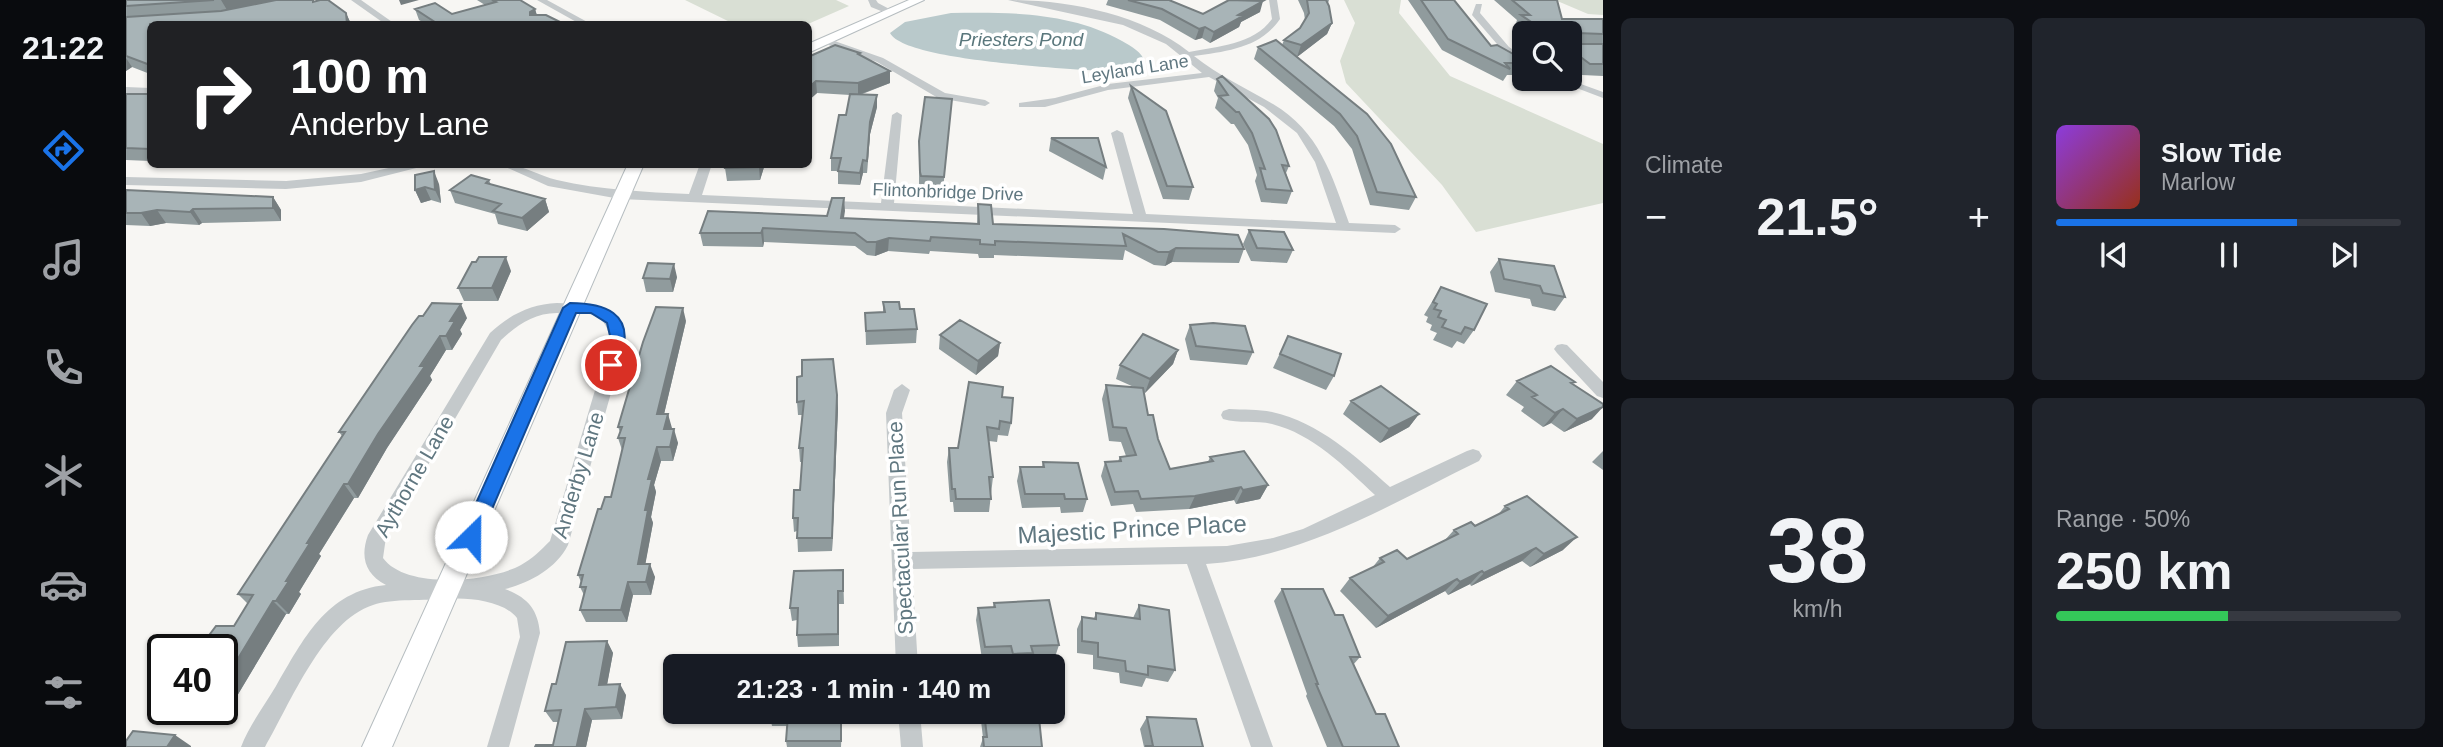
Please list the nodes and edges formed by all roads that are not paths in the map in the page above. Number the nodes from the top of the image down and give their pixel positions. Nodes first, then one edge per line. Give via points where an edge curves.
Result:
1 (355, 0) edge
2 (541, 0) edge
3 (872, 0) edge
4 (918, 0) edge
5 (1012, 0) edge
6 (1088, 0) edge
7 (1273, 0) edge
8 (1479, 6) dead end
9 (1076, 10) junction
10 (891, 12) junction
11 (386, 21) edge
12 (577, 21) edge
13 (826, 41) junction
14 (812, 47) edge
15 (1506, 49) junction
16 (1512, 49) edge
17 (1512, 53) edge
18 (1187, 55) junction
19 (1211, 74) junction
20 (1582, 88) edge
21 (126, 90) edge
22 (147, 91) edge
23 (1603, 95) edge
24 (985, 103) dead end
25 (1023, 105) dead end
26 (897, 115) dead end
27 (1117, 133) dead end
28 (407, 168) edge
29 (515, 168) edge
30 (634, 168) edge
31 (705, 168) edge
32 (126, 181) edge
33 (620, 195) junction
34 (694, 199) junction
35 (887, 207) junction
36 (1140, 217) junction
37 (1344, 227) junction
38 (1395, 229) dead end
39 (570, 308) junction
40 (1562, 349) dead end
41 (902, 390) dead end
42 (1603, 392) edge
43 (1229, 415) dead end
44 (1473, 456) dead end
45 (1389, 497) junction
46 (1194, 556) junction
47 (900, 561) junction
48 (449, 588) junction
49 (906, 654) edge
50 (910, 724) edge
51 (252, 747) edge
52 (377, 747) edge
53 (498, 747) edge
54 (912, 747) edge
55 (1262, 747) edge

1 - 11 street
2 - 12 street
3 - 10 street
4 - 10 street
5 - 9 street
6 - 9 street
7 - 18 street via 1276,19 1267,32
8 - 15 street via 1475,13
9 - 18 street via 1132,25
10 - 13 street
13 - 14 street
13 - 24 street via 880,60 942,96
15 - 16 street
15 - 17 street
18 - 19 street
19 - 25 street, Leyland Lane via 1110,87 1052,103
19 - 37 street via 1271,106 1298,128 1317,154
20 - 23 street
21 - 22 street
26 - 35 street
27 - 36 street
28 - 32 street via 286,185
29 - 33 street, Flintonbridge Drive via 552,183
30 - 33 street
31 - 34 street
33 - 34 street, Flintonbridge Drive
33 - 39 street
34 - 35 street, Flintonbridge Drive
35 - 36 street, Flintonbridge Drive
36 - 37 street, Flintonbridge Drive
37 - 38 street, Flintonbridge Drive
39 - 48 street
39 - 48 street, Anderby Lane via 604,313 618,330 618,340 558,545 534,570 516,579
39 - 48 street, Aythorne Lane via 536,310 505,326 495,337 377,535 372,551 374,564 383,575
40 - 42 street
41 - 47 street, Spectacular Run Place via 894,413
43 - 45 street via 1287,422 1337,451
44 - 45 street, Majestic Prince Place
45 - 46 street, Majestic Prince Place via 1273,546
46 - 47 street, Majestic Prince Place
46 - 55 street
47 - 49 street, Spectacular Run Place
48 - 51 street via 376,595 335,616 320,631
48 - 52 street
48 - 53 street via 509,599 522,608 529,621 530,637
50 - 54 street

